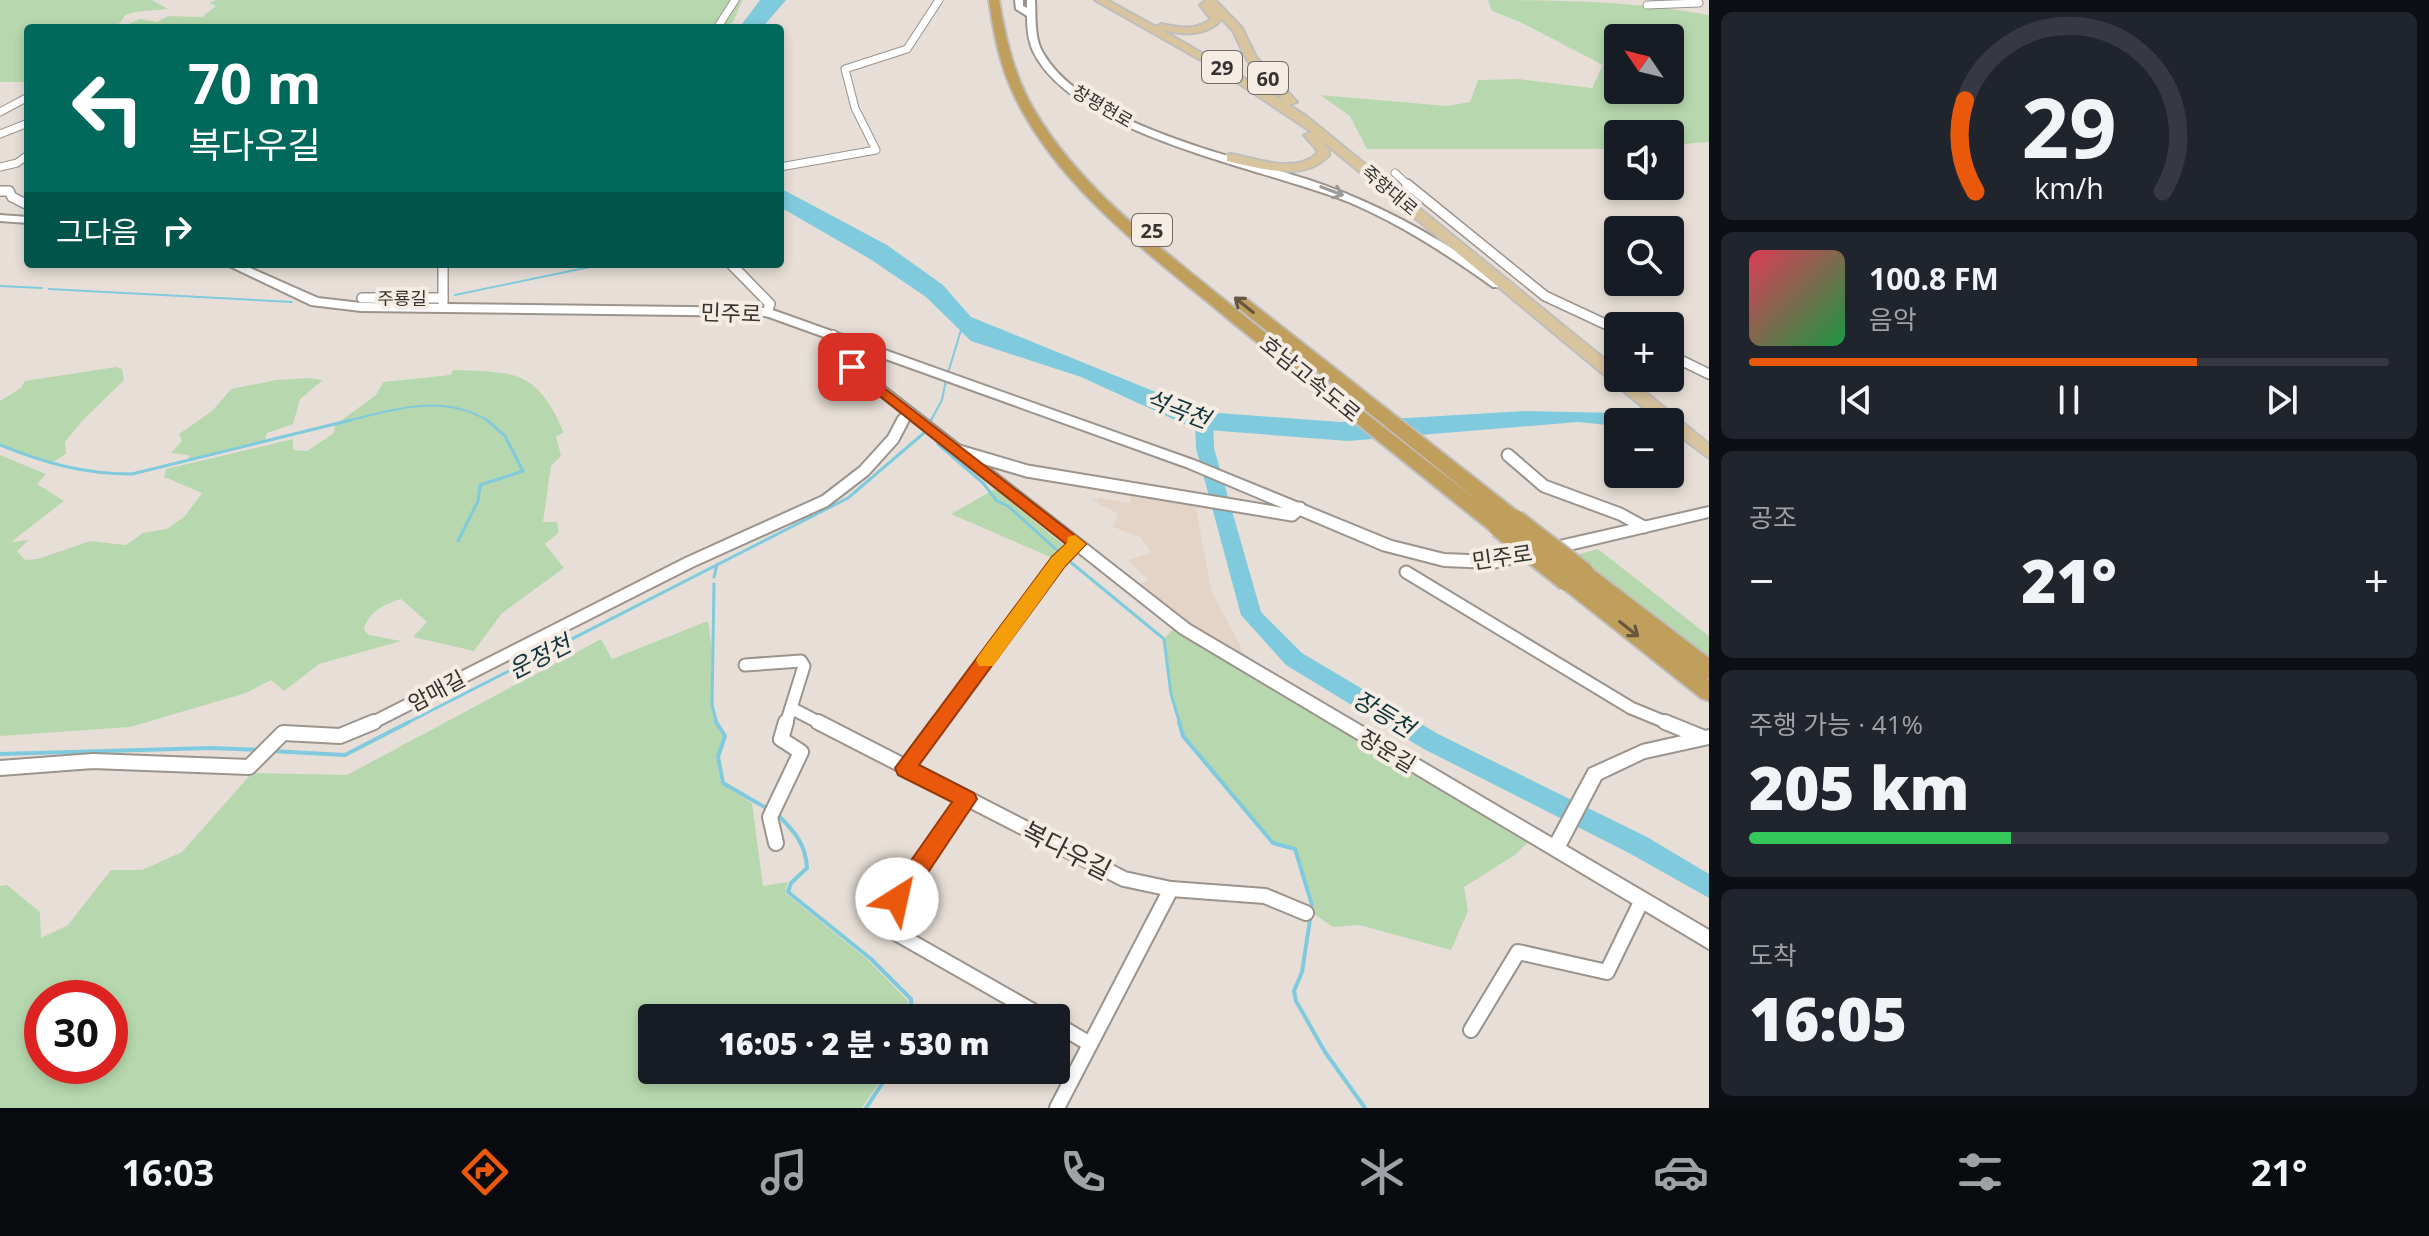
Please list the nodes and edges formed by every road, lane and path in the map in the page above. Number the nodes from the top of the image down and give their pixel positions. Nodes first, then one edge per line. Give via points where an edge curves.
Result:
1 (735, 0) edge
2 (939, 0) edge
3 (994, 0) edge
4 (1008, 0) edge
5 (1019, 0) edge
6 (1031, 0) edge
7 (1100, 0) edge
8 (1697, 0) edge
9 (1207, 1) edge
10 (1647, 5) dead end
11 (1124, 12) junction
12 (1032, 15) junction
13 (720, 24) edge
14 (1263, 93) junction
15 (24, 99) edge
16 (0, 112) edge
17 (24, 125) edge
18 (0, 134) edge
19 (1337, 145) junction
20 (24, 158) edge
21 (1231, 158) junction
22 (784, 166) edge
23 (0, 167) edge
24 (1395, 173) dead end
25 (0, 191) edge
26 (24, 203) edge
27 (0, 218) edge
28 (24, 220) edge
29 (240, 268) edge
30 (443, 268) edge
31 (735, 268) edge
32 (1517, 297) junction
33 (362, 298) dead end
34 (443, 303) junction
35 (767, 312) junction
36 (1604, 323) edge
37 (833, 335) junction
38 (855, 343) junction
39 (1684, 362) edge
40 (852, 367) junction
41 (1709, 374) edge
42 (1360, 409) junction
43 (912, 414) junction
44 (959, 451) junction
45 (1709, 453) edge
46 (1508, 455) dead end
47 (1300, 508) junction
48 (1708, 512) edge
49 (1644, 527) junction
50 (1077, 544) junction
51 (1406, 572) dead end
52 (1576, 577) junction
53 (745, 665) dead end
54 (1709, 670) edge
55 (1709, 692) edge
56 (791, 708) junction
57 (1705, 737) edge
58 (0, 768) edge
59 (905, 768) junction
60 (966, 799) junction
61 (776, 843) dead end
62 (1555, 849) junction
63 (1171, 889) junction
64 (1642, 900) junction
65 (1306, 913) dead end
66 (1709, 940) edge
67 (1020, 1004) edge
68 (1471, 1030) dead end
69 (1070, 1032) edge
70 (1090, 1044) junction
71 (1057, 1108) edge

1 - 13 street
2 - 22 street via 907,49 845,69 855,108 876,150
3 - 42 highway, 호남고속도로 / 25 via 1002,50 1020,93 1047,138 1093,193
42 -> 4 highway, 호남고속도로 / 25 via 1108,191 1040,102 1013,47
5 - 12 main road via 1019,7
6 - 12 main road, 창평현로
7 - 11 main road, 죽향대로 / 29
8 - 10 street
9 - 11 main road via 1217,19 1206,28 1166,29
9 - 19 main road, 60 via 1238,30 1272,84
11 - 14 main road, 죽향대로 / 29
12 - 21 main road, 창평현로 via 1039,55 1079,94 1134,125
14 - 19 main road, 죽향대로 / 29
14 - 21 main road via 1318,143 1323,155 1299,167
15 - 16 street
17 - 18 street
19 - 32 main road, 죽향대로 / 29
20 - 23 street
21 -> 32 main road, 창평현로 via 1374,209
24 - 36 street via 1545,296
25 - 26 street via 9,191
27 - 28 main road
29 - 34 main road, 민주로 via 315,302 361,307
30 - 34 street, 주룡길
31 - 35 street via 770,304
32 - 45 main road, 죽향대로 / 29
33 - 34 street, 주룡길 via 398,296
34 - 35 main road, 민주로
35 - 37 main road, 민주로
37 - 38 main road, 민주로
37 - 40 street, 장운길 via 827,344
38 - 40 street
38 - 47 main road, 민주로
39 - 41 street
40 - 43 street, 장운길
42 - 52 highway, 호남고속도로 / 25, bridge
43 - 44 street, 장운길
43 - 58 street, 암매길 via 864,471 825,501 677,568 364,727 340,736 283,733 249,767 102,761
44 - 47 street, 민주로 via 1027,471 1292,515
44 - 50 street, 장운길
46 - 49 street via 1544,486
47 - 49 main road, 민주로 via 1388,546 1461,562 1493,562
48 - 49 main road, 민주로
50 - 59 street
50 - 62 street, 장운길 via 1185,629
51 - 57 street via 1631,708
52 - 54 highway, 호남고속도로 / 25
52 -> 55 highway, 호남고속도로 / 25
53 - 56 street via 801,661
56 - 59 street, 복다우길
56 - 61 street via 781,739 801,752 770,817
57 - 62 street via 1642,752 1595,774
59 - 60 street, 복다우길
60 - 63 street, 복다우길 via 1124,879
60 - 67 street via 880,924
62 - 64 street, 장운길
63 - 65 street, 복다우길 via 1265,896
63 - 70 street
64 - 66 street, 장운길
64 - 68 street via 1607,972 1518,952
69 - 70 street
70 - 71 street

